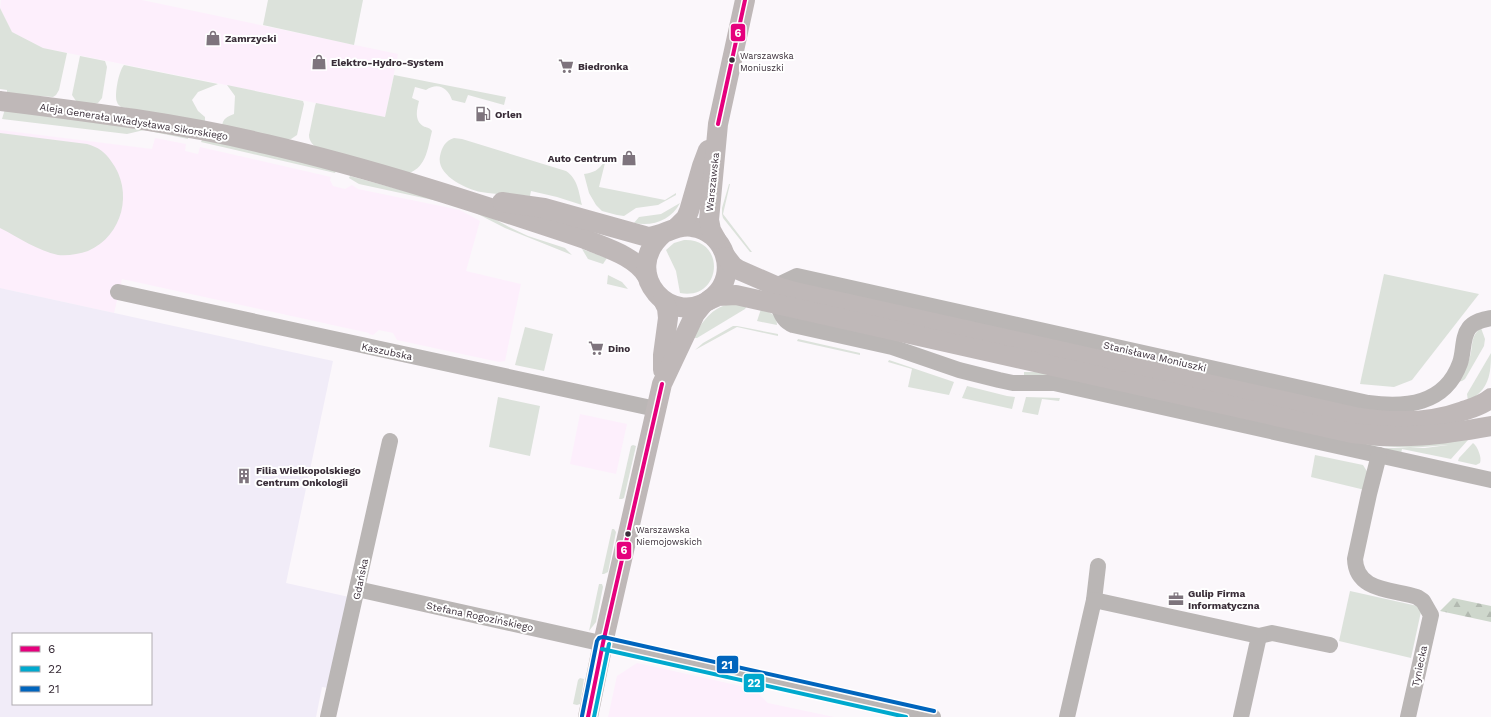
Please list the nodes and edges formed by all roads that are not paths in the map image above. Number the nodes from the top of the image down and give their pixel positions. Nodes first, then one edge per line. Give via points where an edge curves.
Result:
1 (745, 0) edge
2 (0, 101) edge
3 (718, 124) junction
4 (452, 195) junction
5 (671, 230) junction
6 (716, 239) junction
7 (726, 257) junction
8 (647, 276) junction
9 (118, 292) dead end
10 (777, 295) junction
11 (663, 300) junction
12 (706, 302) junction
13 (1491, 318) edge
14 (662, 384) junction
15 (1491, 398) edge
16 (656, 409) junction
17 (1491, 426) edge
18 (390, 441) dead end
19 (1379, 456) junction
20 (1491, 480) edge
21 (1098, 566) dead end
22 (357, 589) junction
23 (1094, 600) junction
24 (1259, 636) junction
25 (603, 643) junction
26 (1330, 645) dead end
27 (328, 717) edge
28 (588, 717) edge
29 (933, 717) edge
30 (1067, 717) edge
31 (1241, 717) edge
32 (1408, 717) edge

1 - 3 main road, Warszawska
2 - 4 main road, Aleja Generała Władysława Sikorskiego via 147,121 236,137
3 - 5 main road, Warszawska via 686,218
3 - 6 main road, Warszawska via 708,220
4 - 5 main road, Aleja Generała Władysława Sikorskiego via 544,208 648,237
4 - 8 main road, Aleja Generała Władysława Sikorskiego via 606,248 635,263
5 - 6 main road via 684,226 698,228
5 - 8 main road via 654,243 648,255
6 - 7 main road
7 - 10 main road, Stanisława Moniuszki via 733,266
7 - 12 main road via 726,278 719,291
8 - 11 main road via 653,289
9 - 16 street, Kaszubska
10 - 12 main road, Stanisława Moniuszki via 718,296
10 - 13 street, Stanisława Moniuszki via 797,276 1368,403 1396,406 1414,404 1437,393 1450,380 1460,364 1466,333 1470,326
10 - 15 main road, Stanisława Moniuszki via 803,294 1371,420 1436,419 1469,409
10 - 17 main road, Stanisława Moniuszki via 1352,433 1388,437 1422,436
10 - 19 street via 784,318 793,325 892,347 959,370 1013,383 1054,383
11 - 12 main road via 682,307
11 - 14 main road via 668,318
12 - 14 main road via 695,314
14 - 16 main road
16 - 25 main road
18 - 22 street, Gdańska
19 - 20 street
19 - 32 street, Tyniecka via 1355,559 1357,572 1363,580 1417,597 1423,601 1431,615
21 - 23 street
22 - 25 street, Stefana Rogozińskiego
22 - 27 street, Gdańska
23 - 24 street
23 - 30 street
24 - 26 street via 1272,632
24 - 31 street
25 - 28 main road
25 - 29 street, Stefana Rogozińskiego

